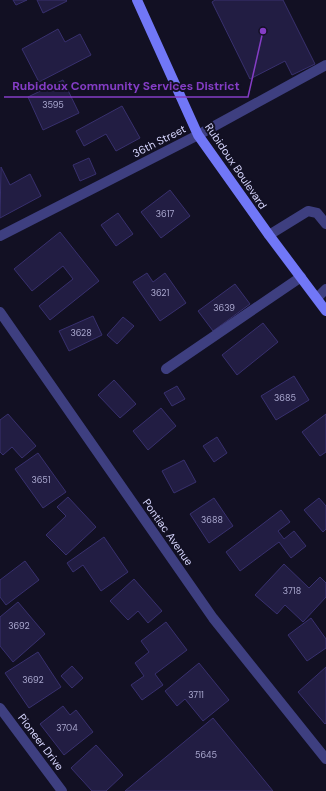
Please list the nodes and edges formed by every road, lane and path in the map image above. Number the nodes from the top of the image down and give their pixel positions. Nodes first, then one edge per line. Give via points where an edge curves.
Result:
1 (137, 0) edge
2 (326, 65) edge
3 (198, 135) junction
4 (326, 224) edge
5 (0, 236) edge
6 (269, 236) junction
7 (301, 277) junction
8 (326, 289) edge
9 (316, 298) junction
10 (326, 311) edge
11 (0, 312) edge
12 (166, 369) dead end
13 (0, 708) edge
14 (326, 759) edge
15 (62, 791) edge

1 - 3 main road, Rubidoux Boulevard
2 - 3 street, 36th Street
3 - 5 street, 36th Street
3 - 6 main road, Rubidoux Boulevard
4 - 6 street via 317,213 308,211
6 - 7 main road, Rubidoux Boulevard
7 - 9 main road, Rubidoux Boulevard
7 - 12 street
8 - 9 street
9 - 10 main road, Rubidoux Boulevard
11 - 14 street, Pontiac Avenue via 213,618
13 - 15 street, Pioneer Drive

